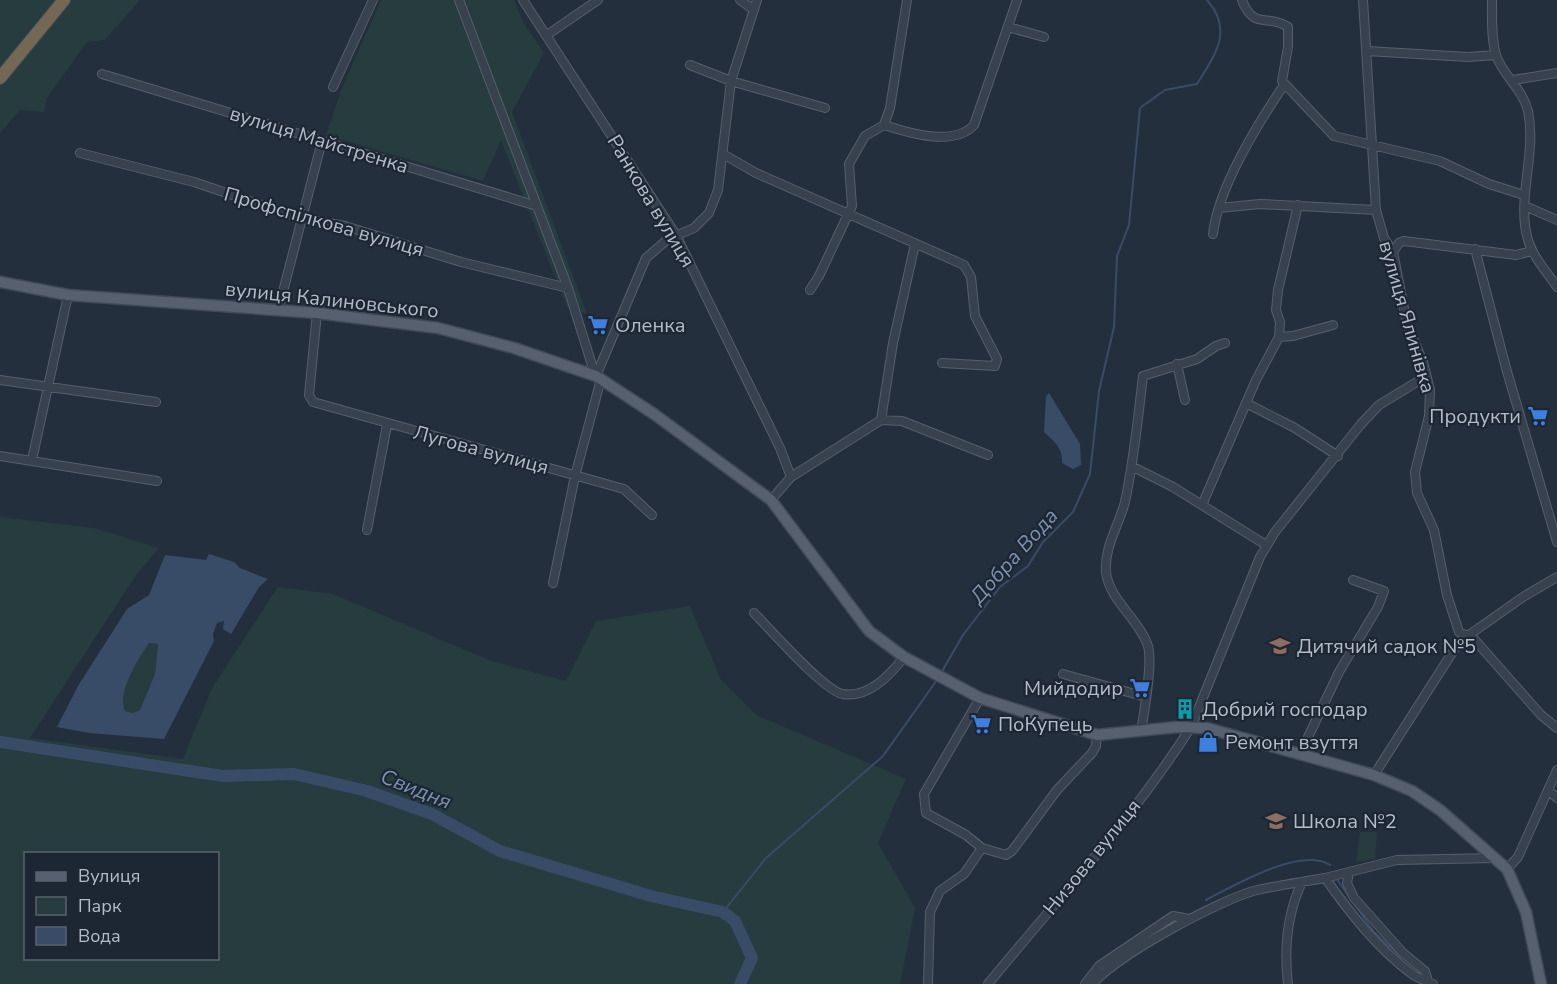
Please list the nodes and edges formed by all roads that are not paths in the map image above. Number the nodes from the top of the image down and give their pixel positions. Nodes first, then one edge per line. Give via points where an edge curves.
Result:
1 (64, 0) edge
2 (373, 0) edge
3 (459, 0) edge
4 (523, 0) edge
5 (598, 0) edge
6 (740, 0) edge
7 (757, 0) edge
8 (907, 0) edge
9 (1017, 0) edge
10 (1242, 0) edge
11 (1363, 0) edge
12 (1491, 0) edge
13 (754, 10) junction
14 (1008, 27) junction
15 (547, 35) junction
16 (1044, 37) dead end
17 (1367, 51) junction
18 (1496, 55) junction
19 (690, 65) dead end
20 (1557, 72) edge
21 (102, 74) dead end
22 (0, 78) edge
23 (1513, 80) junction
24 (731, 81) junction
25 (1284, 86) junction
26 (333, 87) dead end
27 (825, 108) dead end
28 (884, 125) junction
29 (322, 141) junction
30 (1372, 145) junction
31 (80, 153) dead end
32 (723, 154) junction
33 (1524, 195) junction
34 (1298, 205) junction
35 (537, 206) junction
36 (1525, 206) junction
37 (1219, 208) junction
38 (1376, 210) junction
39 (848, 215) junction
40 (300, 218) junction
41 (1557, 220) edge
42 (1213, 234) dead end
43 (676, 235) junction
44 (915, 244) junction
45 (1475, 249) junction
46 (1532, 251) junction
47 (1393, 252) junction
48 (0, 282) edge
49 (1557, 287) edge
50 (568, 288) junction
51 (810, 290) dead end
52 (68, 295) junction
53 (278, 311) junction
54 (316, 313) junction
55 (1333, 325) dead end
56 (1279, 337) junction
57 (1225, 343) dead end
58 (942, 363) dead end
59 (1177, 364) junction
60 (598, 377) junction
61 (1425, 377) junction
62 (0, 380) edge
63 (48, 386) junction
64 (1185, 400) dead end
65 (156, 402) dead end
66 (1246, 403) junction
67 (881, 420) junction
68 (387, 424) junction
69 (988, 455) dead end
70 (0, 456) edge
71 (1338, 456) junction
72 (32, 460) junction
73 (1132, 467) junction
74 (575, 476) junction
75 (791, 477) junction
76 (157, 481) dead end
77 (771, 500) junction
78 (1202, 505) junction
79 (652, 515) dead end
80 (367, 530) dead end
81 (1557, 542) edge
82 (1266, 545) junction
83 (1557, 577) edge
84 (1353, 580) dead end
85 (553, 583) dead end
86 (754, 613) dead end
87 (1466, 635) junction
88 (904, 657) junction
89 (1063, 674) dead end
90 (1146, 697) junction
91 (980, 698) junction
92 (1191, 727) junction
93 (1557, 728) edge
94 (1142, 732) junction
95 (1097, 735) junction
96 (1300, 754) junction
97 (1557, 770) edge
98 (1374, 775) junction
99 (1549, 791) junction
100 (1557, 798) edge
101 (982, 848) junction
102 (1497, 858) junction
103 (1507, 868) junction
104 (1349, 872) junction
105 (1325, 878) junction
106 (1302, 882) junction
107 (1189, 919) junction
108 (1431, 982) edge
109 (928, 984) edge
110 (988, 984) edge
111 (1085, 984) edge
112 (1093, 984) edge
113 (1288, 984) edge
114 (1541, 984) edge

1 - 22 highway
2 - 26 street
3 - 35 street
4 - 15 street, Ранкова вулиця
5 - 15 street
6 - 13 street
7 - 13 street
8 - 28 street
9 - 14 street
10 - 25 street via 1258,21 1281,22 1288,27
11 - 17 street, вулиця Ялинівка
12 - 18 street
13 - 24 street
14 - 16 street
14 - 28 street via 974,125 960,135 944,136 909,133
15 - 43 street, Ранкова вулиця
17 - 18 street
17 - 30 street, вулиця Ялинівка
18 - 23 street
19 - 24 street
20 - 23 street
21 - 29 street, вулиця Майстренка
23 - 33 street via 1529,118 1530,157
24 - 27 street
24 - 32 street
25 - 30 street via 1334,136
25 - 37 street via 1254,133
28 - 39 street via 866,136 849,164 853,191
29 - 35 street, вулиця Майстренка
29 - 40 street
30 - 33 street via 1440,162
30 - 38 street, вулиця Ялинівка
31 - 40 street, Профспілкова вулиця via 194,182
32 - 39 street
32 - 43 street via 718,190 709,213 694,228
33 - 36 street
34 - 37 street
34 - 38 street
34 - 56 street via 1278,290
35 - 50 street
36 - 41 street
36 - 46 street
37 - 42 street
38 - 47 street, вулиця Ялинівка via 1384,238
39 - 44 street
39 - 51 street
40 - 50 street, Профспілкова вулиця via 345,226 461,262
40 - 53 street
43 - 60 street via 646,258
43 - 75 street, Ранкова вулиця
44 - 58 street via 958,261 968,270 975,316 997,359 995,366
44 - 67 street
45 - 46 street via 1516,255
45 - 47 street via 1404,241
45 - 81 street
46 - 49 street
47 - 61 street, вулиця Ялинівка via 1407,324
48 - 52 main road, вулиця Калиновського
50 - 60 street
52 - 53 main road, вулиця Калиновського
52 - 63 street
53 - 54 main road, вулиця Калиновського
54 - 60 main road, вулиця Калиновського via 438,328 514,348
54 - 68 street, Лугова вулиця via 309,395 313,402
55 - 56 street
56 - 66 street
57 - 59 street via 1197,359
59 - 64 street
59 - 73 street via 1143,376
60 - 74 street
60 - 77 main road, вулиця Калиновського
61 - 71 street, Низова вулиця via 1378,405
61 - 87 street, вулиця Ялинівка via 1430,390 1429,416 1415,472 1417,493 1434,530 1459,632
62 - 63 street
63 - 65 street
63 - 72 street
66 - 71 street
66 - 78 street
67 - 69 street via 902,421
67 - 75 street
68 - 74 street, Лугова вулиця
68 - 80 street, Лугова вулиця
70 - 72 street
71 - 82 street, Низова вулиця
72 - 76 street
73 - 78 street
73 - 90 street via 1106,571 1110,587 1141,630 1148,647
74 - 79 street, Лугова вулиця via 624,489
74 - 85 street, Лугова вулиця
75 - 77 street
77 - 88 main road, вулиця Калиновського via 869,631
78 - 82 street
82 - 92 street, Низова вулиця via 1216,658
83 - 87 street
84 - 96 street via 1384,591
86 - 88 street via 826,685 843,694 870,688
87 - 93 street, вулиця Ялинівка via 1488,653
87 - 98 street
88 - 91 main road, вулиця Калиновського
89 - 90 street
90 - 94 street
91 - 95 main road, вулиця Калиновського
91 - 101 street via 924,794 923,804 926,813
92 - 94 main road
92 - 96 main road
92 - 110 street, Низова вулиця via 1124,819
94 - 95 main road
95 - 101 street via 1092,753 1057,790 1012,851 1006,855
96 - 98 main road
97 - 99 street
98 - 102 main road via 1412,791
99 - 100 street
99 - 103 street via 1518,857
101 - 109 street via 964,874 940,891 930,912
102 - 103 main road
102 - 104 street via 1396,860
103 - 114 main road via 1526,912
104 - 105 street
104 - 108 street via 1347,883 1354,898 1403,953 1425,971
105 - 106 street
105 - 108 street via 1382,948 1414,976
106 - 107 street via 1255,890
106 - 113 street via 1292,903
107 - 111 street via 1173,916 1099,966
107 - 112 street via 1134,952

